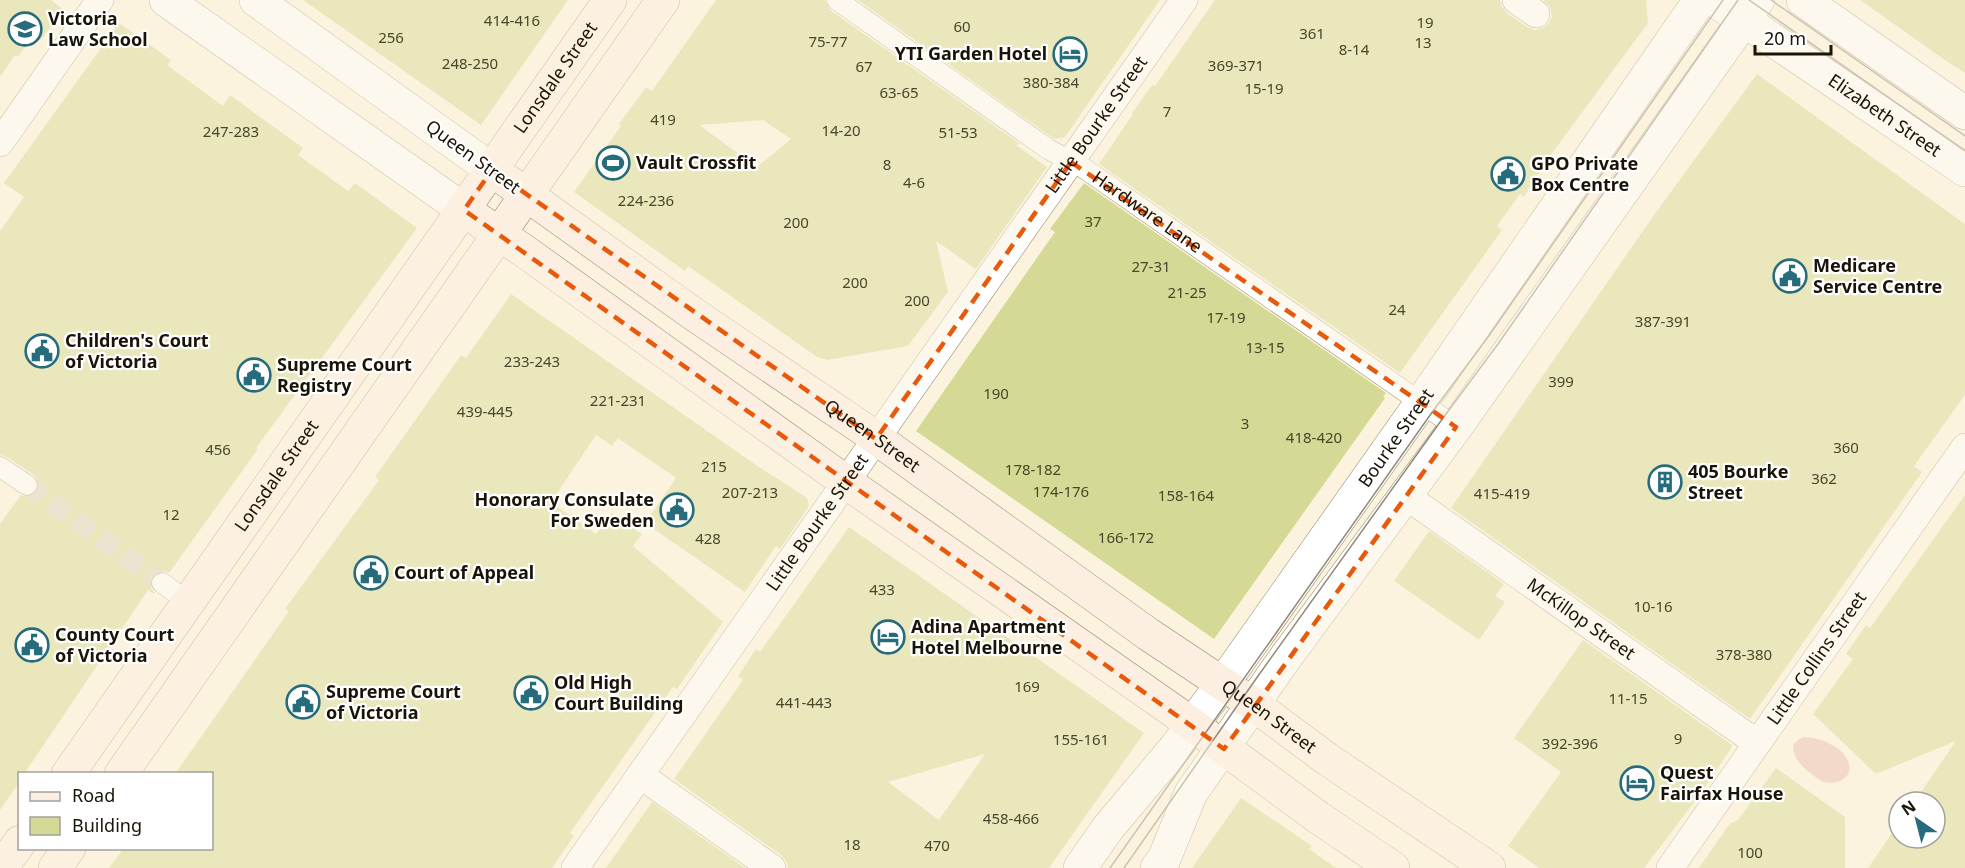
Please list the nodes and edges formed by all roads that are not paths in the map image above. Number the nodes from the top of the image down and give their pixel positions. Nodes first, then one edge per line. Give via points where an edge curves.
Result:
1 (100, 0) edge
2 (166, 0) edge
3 (256, 0) edge
4 (610, 0) edge
5 (663, 0) edge
6 (837, 0) edge
7 (1184, 0) edge
8 (1700, 0) edge
9 (1714, 0) edge
10 (1803, 0) edge
11 (1751, 10) edge
12 (1965, 113) edge
13 (0, 143) edge
14 (1071, 162) junction
15 (492, 170) junction
16 (1965, 170) edge
17 (527, 195) junction
18 (464, 210) junction
19 (499, 234) junction
20 (1421, 403) junction
21 (1456, 427) junction
22 (876, 439) junction
23 (1965, 447) edge
24 (0, 467) edge
25 (846, 482) junction
26 (27, 485) tunnel mouth
27 (1406, 496) junction
28 (162, 583) tunnel mouth
29 (189, 602) junction
30 (1148, 634) junction
31 (1121, 674) junction
32 (1223, 684) junction
33 (1253, 704) junction
34 (1192, 725) junction
35 (1757, 742) junction
36 (1224, 748) junction
37 (69, 772) edge
38 (122, 772) edge
39 (640, 775) junction
40 (18, 845) edge
41 (68, 850) edge
42 (2, 868) edge
43 (55, 868) edge
44 (575, 868) edge
45 (772, 868) edge
46 (1080, 868) edge
47 (1157, 868) edge
48 (1393, 868) edge
49 (1489, 868) edge
50 (1670, 868) edge

1 - 13 street
2 - 18 street
3 - 15 street, Queen Street
4 - 15 main road, Lonsdale Street
5 - 17 main road
6 - 14 street, Hardware Lane
7 - 14 street, Little Bourke Street
8 - 20 street, Bourke Street
9 - 11 street, Elizabeth Street
10 - 12 street
11 - 16 street, Elizabeth Street via 1847,89
11 - 21 street
14 - 20 street, Hardware Lane
14 - 22 street, Little Bourke Street
15 - 17 main road, Queen Street
15 - 18 main road, Lonsdale Street
17 - 19 main road
17 - 22 main road, Queen Street
18 - 19 main road
18 - 29 main road, Lonsdale Street
19 - 25 main road
19 - 38 main road
20 - 21 street, Hardware Lane
20 - 32 street, Bourke Street
21 - 27 street
22 - 25 street, Little Bourke Street
22 - 30 main road, Queen Street
23 - 35 street, Little Collins Street
24 - 26 street
25 - 31 main road
25 - 39 street, Little Bourke Street
27 - 33 street
27 - 35 street, McKillop Street
28 - 29 street
29 - 37 main road, Lonsdale Street
30 - 31 main road
30 - 32 main road, Queen Street
31 - 34 main road
32 - 33 main road, Queen Street
32 - 34 street, Bourke Street
33 - 36 street
33 - 49 main road, Queen Street
34 - 36 main road
34 - 46 street, Bourke Street
35 - 50 street, Little Collins Street
36 - 47 street via 1191,793
36 - 48 main road
39 - 44 street, Little Bourke Street
39 - 45 street
40 - 42 main road
41 - 43 main road

